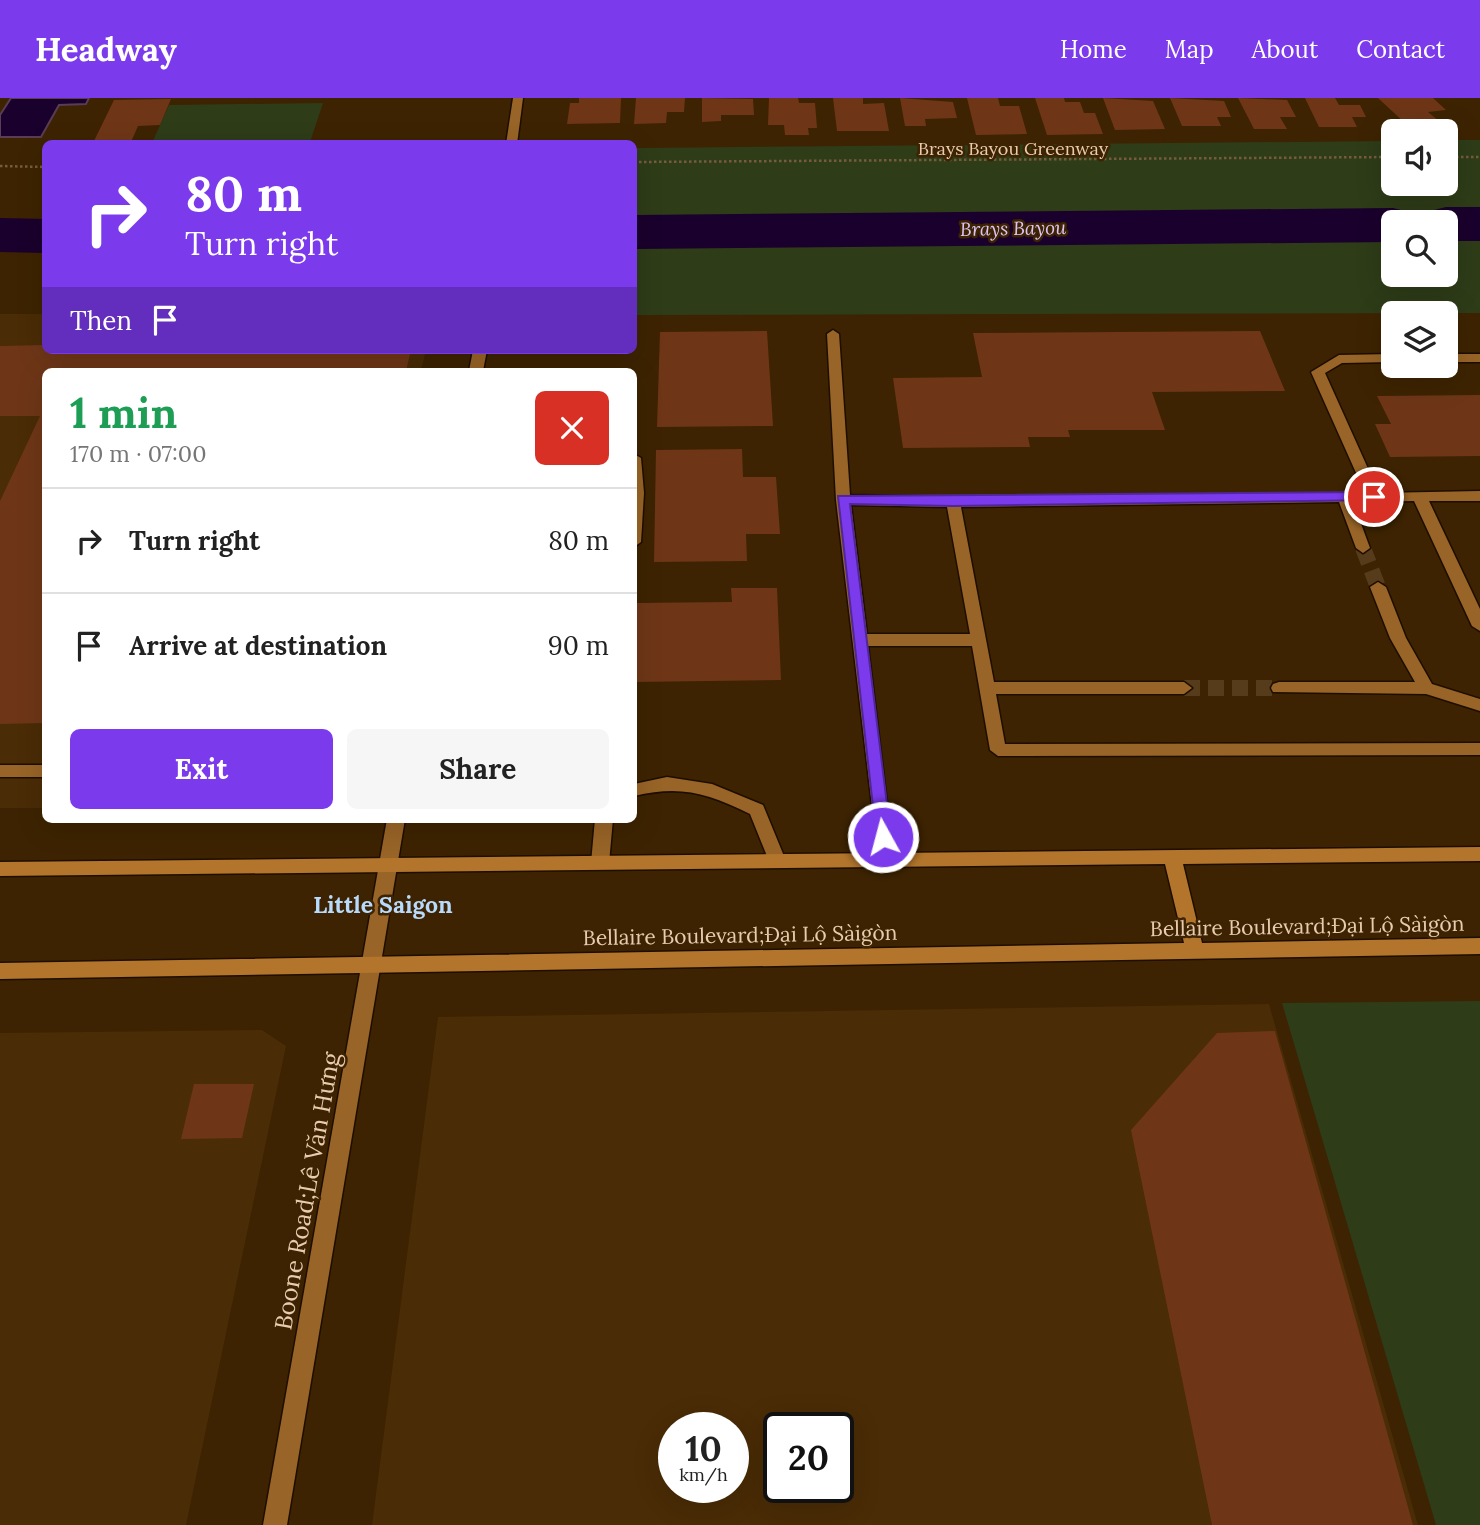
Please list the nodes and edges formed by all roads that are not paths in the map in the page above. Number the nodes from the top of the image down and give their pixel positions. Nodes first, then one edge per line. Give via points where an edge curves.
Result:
1 (518, 98) edge
2 (512, 140) edge
3 (833, 334) dead end
4 (1381, 358) edge
5 (1458, 358) edge
6 (1480, 358) edge
7 (1419, 496) junction
8 (1480, 496) edge
9 (1343, 497) junction
10 (1374, 497) junction
11 (843, 499) junction
12 (953, 502) junction
13 (1363, 548) tunnel mouth
14 (1378, 587) tunnel mouth
15 (1480, 626) edge
16 (860, 640) junction
17 (979, 640) junction
18 (988, 688) junction
19 (1184, 688) tunnel mouth
20 (1279, 688) tunnel mouth
21 (1426, 688) junction
22 (1480, 705) edge
23 (1480, 750) edge
24 (0, 771) edge
25 (42, 771) edge
26 (637, 789) edge
27 (395, 823) edge
28 (604, 823) edge
29 (1480, 854) edge
30 (1173, 858) junction
31 (777, 861) junction
32 (886, 861) junction
33 (600, 863) junction
34 (387, 866) junction
35 (0, 869) edge
36 (1480, 946) edge
37 (1195, 951) junction
38 (373, 964) junction
39 (0, 971) edge
40 (275, 1525) edge

1 - 2 street
3 - 11 street
4 - 10 street via 1339,359 1318,372
5 - 6 street
7 - 8 street
7 - 10 street
7 - 15 street
9 - 10 street
9 - 12 street
9 - 13 street
11 - 12 street
11 - 16 street
12 - 17 street
14 - 21 street via 1398,638
16 - 17 street
16 - 32 street
17 - 18 street
18 - 19 street
18 - 23 street via 998,750
20 - 21 street
21 - 22 street
24 - 25 street
26 - 31 street via 686,782 734,798 757,810
27 - 34 street, Boone Road;Lê Văn Hưng
28 - 33 street
29 - 30 main road
30 - 32 main road
30 - 37 main road
31 - 32 main road
31 - 33 main road
33 - 34 main road
34 - 35 main road
34 - 38 street, Boone Road;Lê Văn Hưng
36 - 37 main road, Bellaire Boulevard;Đại Lộ Sàigòn
37 - 38 main road, Bellaire Boulevard;Đại Lộ Sàigòn
38 - 39 main road, Bellaire Boulevard;Đại Lộ Sàigòn
38 - 40 street, Boone Road;Lê Văn Hưng

